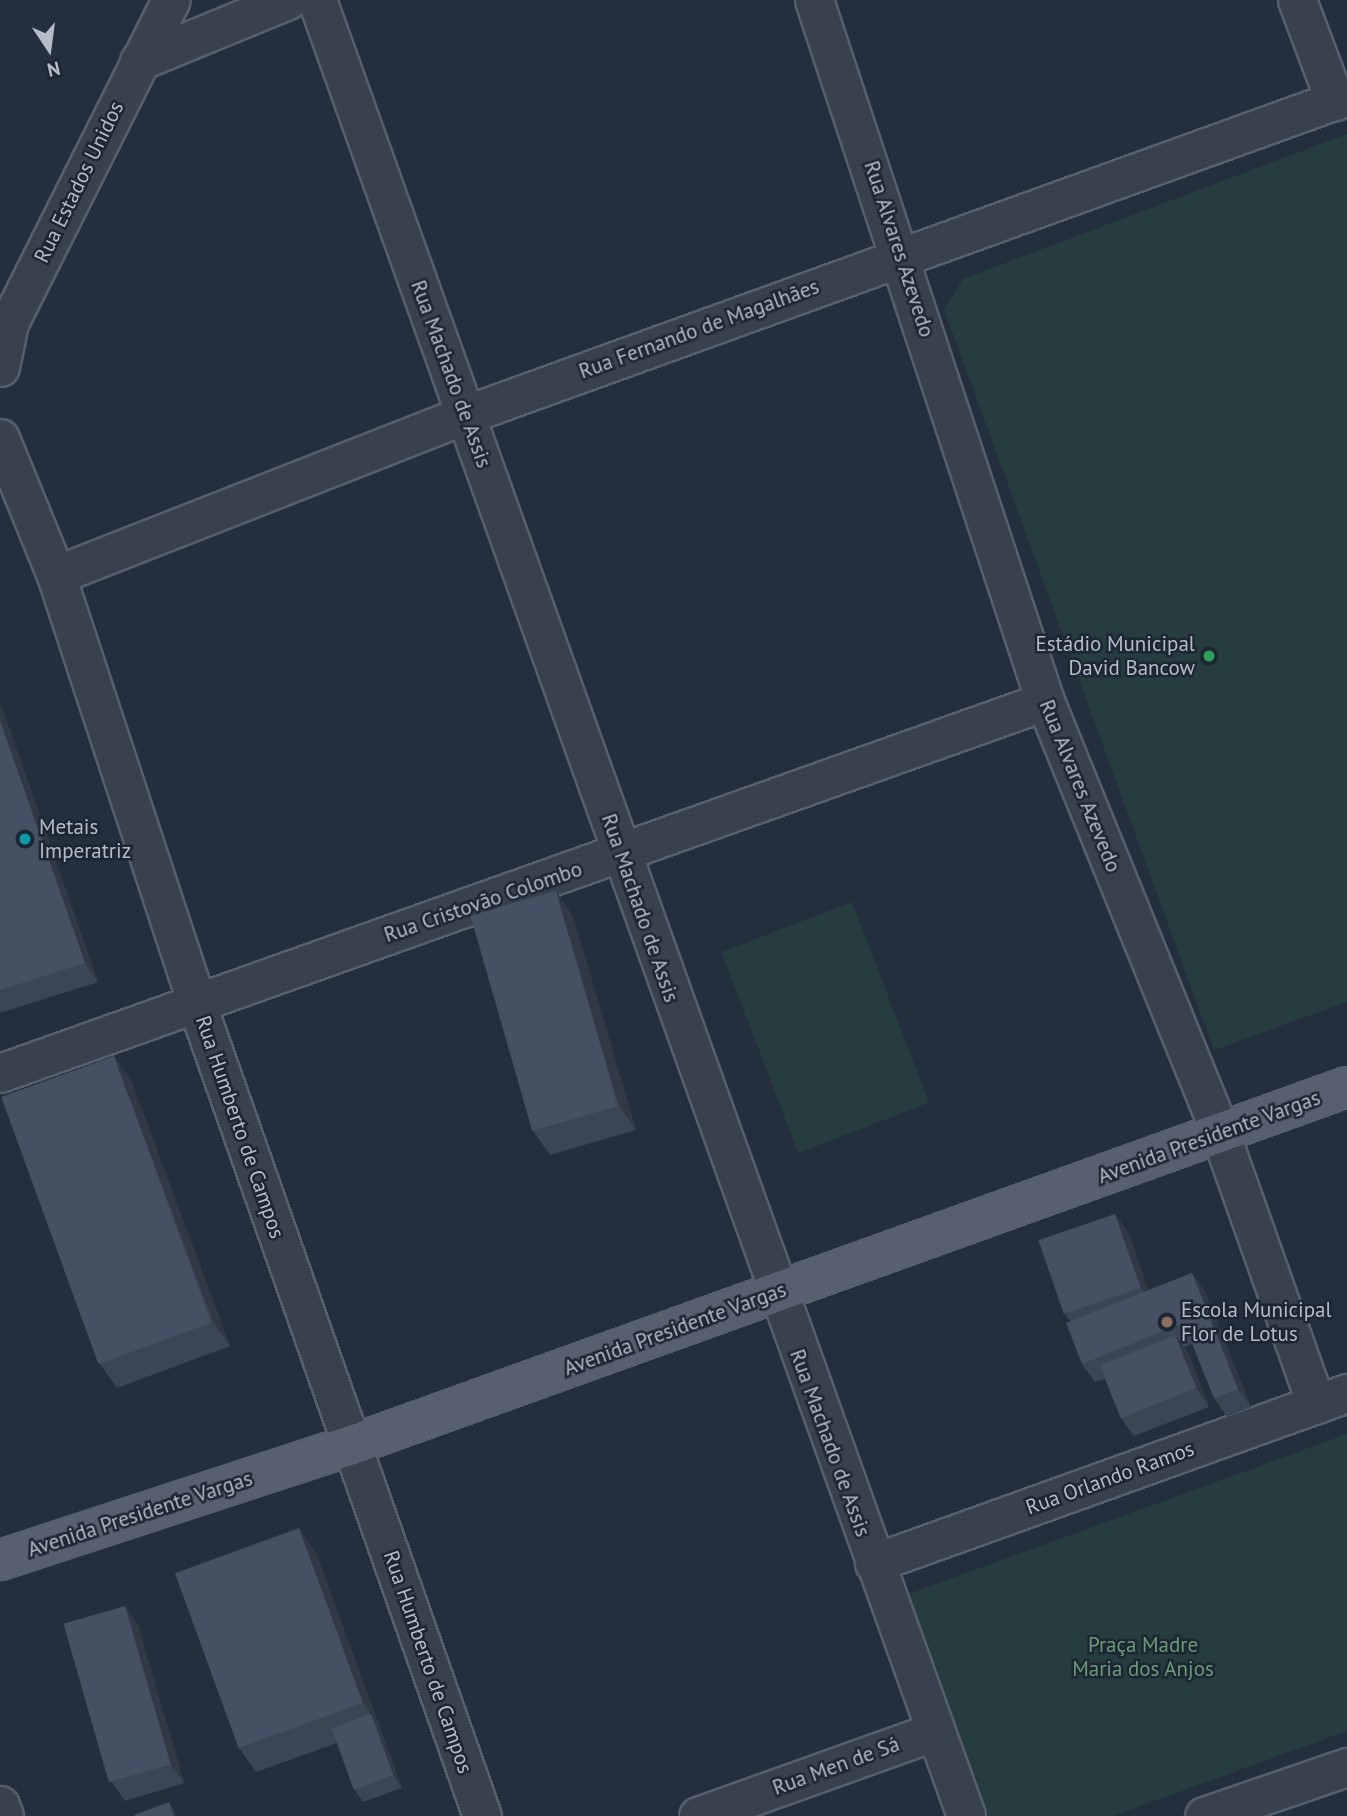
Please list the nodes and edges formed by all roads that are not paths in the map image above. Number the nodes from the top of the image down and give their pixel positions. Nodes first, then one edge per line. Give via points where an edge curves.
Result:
1 (171, 0) edge
2 (288, 0) edge
3 (317, 0) edge
4 (814, 0) edge
5 (1297, 0) edge
6 (139, 61) junction
7 (1341, 98) edge
8 (902, 255) junction
9 (0, 368) edge
10 (466, 415) junction
11 (0, 438) edge
12 (56, 575) junction
13 (1045, 701) junction
14 (621, 853) junction
15 (196, 1002) junction
16 (0, 1073) edge
17 (1347, 1087) edge
18 (1220, 1133) junction
19 (776, 1293) junction
20 (1332, 1399) edge
21 (352, 1444) junction
22 (0, 1560) edge
23 (874, 1563) junction
24 (935, 1731) junction
25 (1347, 1767) edge
26 (0, 1805) edge
27 (4, 1816) edge
28 (482, 1816) edge
29 (698, 1816) edge
30 (966, 1816) edge
31 (1204, 1816) edge

1 - 6 street, Rua Estados Unidos
2 - 6 street
3 - 10 street, Rua Machado de Assis
4 - 8 street, Rua Alvares Azevedo
5 - 7 street
6 - 9 street, Rua Estados Unidos via 9,323
7 - 8 street, Rua Fernando de Magalhães
8 - 10 street, Rua Fernando de Magalhães
8 - 13 street, Rua Alvares Azevedo
10 - 12 street, Rua Fernando de Magalhães
10 - 14 street, Rua Machado de Assis
11 - 12 street, Rua Humberto de Campos
12 - 15 street, Rua Humberto de Campos
13 - 14 street, Rua Cristovão Colombo
13 - 18 street, Rua Alvares Azevedo
14 - 15 street, Rua Cristovão Colombo
14 - 19 street, Rua Machado de Assis
15 - 16 street, Rua Cristovão Colombo
15 - 21 street, Rua Humberto de Campos
17 - 18 main road, Avenida Presidente Vargas
18 - 19 main road, Avenida Presidente Vargas
18 - 20 street, Rua Alvares Azevedo
19 - 21 main road, Avenida Presidente Vargas
19 - 23 street, Rua Machado de Assis
20 - 23 street, Rua Orlando Ramos
21 - 22 main road, Avenida Presidente Vargas
21 - 28 street, Rua Humberto de Campos
23 - 24 street, Rua Machado de Assis
24 - 29 street, Rua Men de Sá
24 - 30 street, Rua Machado de Assis
25 - 31 street
26 - 27 street

